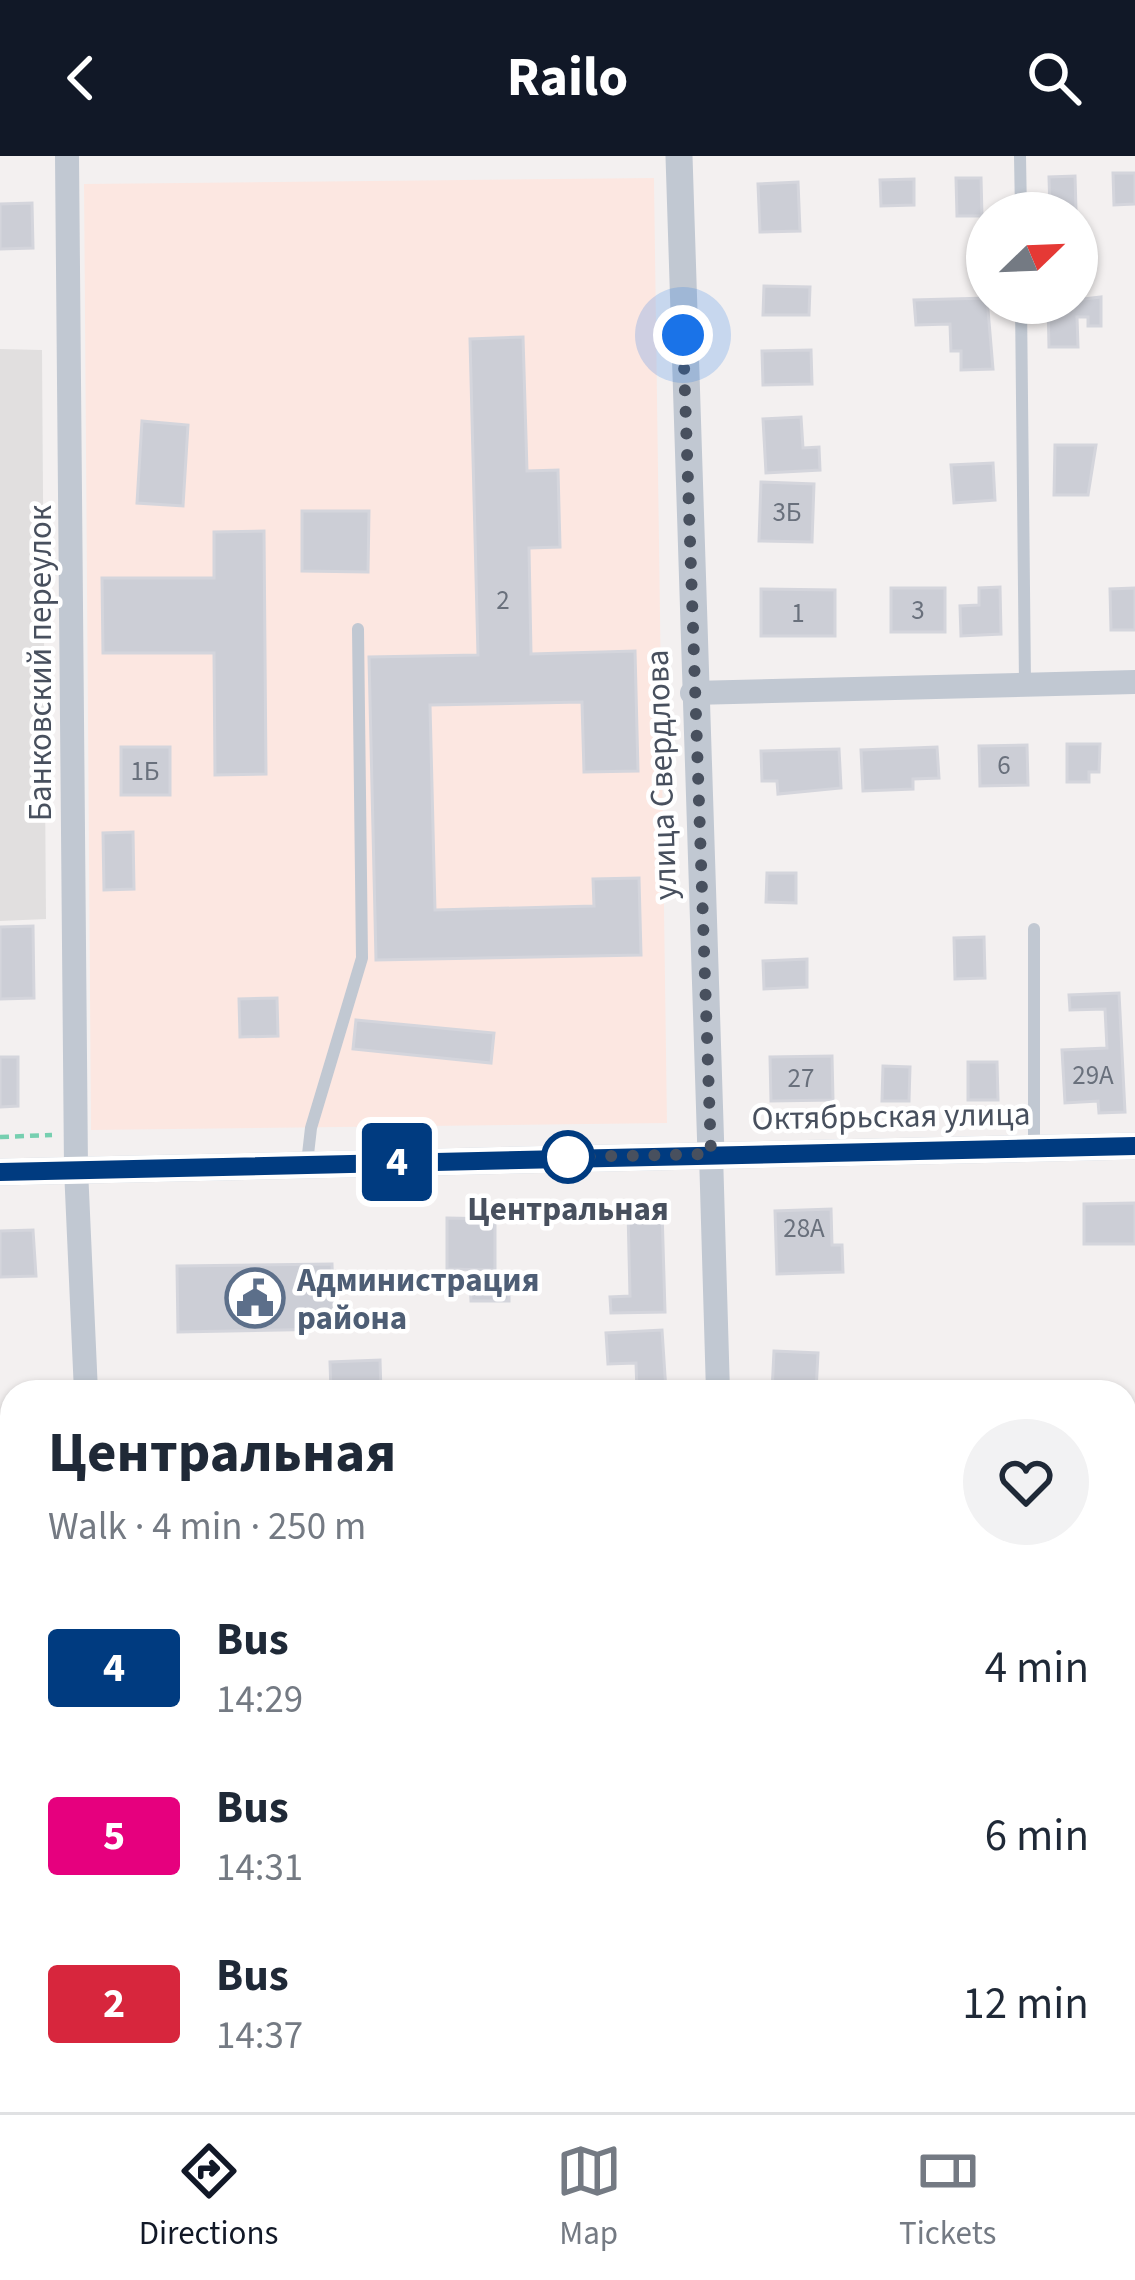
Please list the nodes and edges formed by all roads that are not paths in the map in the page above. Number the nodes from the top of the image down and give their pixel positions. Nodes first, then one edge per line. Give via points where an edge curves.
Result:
1 (67, 156) edge
2 (679, 156) edge
3 (1020, 156) edge
4 (1021, 192) edge
5 (1022, 324) edge
6 (358, 629) dead end
7 (1135, 682) edge
8 (1025, 684) junction
9 (692, 693) junction
10 (1034, 929) dead end
11 (1135, 1147) edge
12 (1034, 1148) junction
13 (711, 1154) junction
14 (307, 1164) junction
15 (76, 1169) junction
16 (0, 1172) edge
17 (85, 1380) edge
18 (718, 1380) edge

1 - 15 street, Банковский переулок
2 - 9 street, улица Свердлова
3 - 4 lane
5 - 8 lane
6 - 14 lane via 362,958
7 - 8 street
8 - 9 street
9 - 13 street, улица Свердлова
10 - 12 lane
11 - 12 street, Октябрьская улица
12 - 13 street, Октябрьская улица
13 - 14 street, Октябрьская улица
13 - 18 street, улица Свердлова
14 - 15 street, Октябрьская улица
15 - 16 street, Октябрьская улица
15 - 17 street, Банковский переулок

